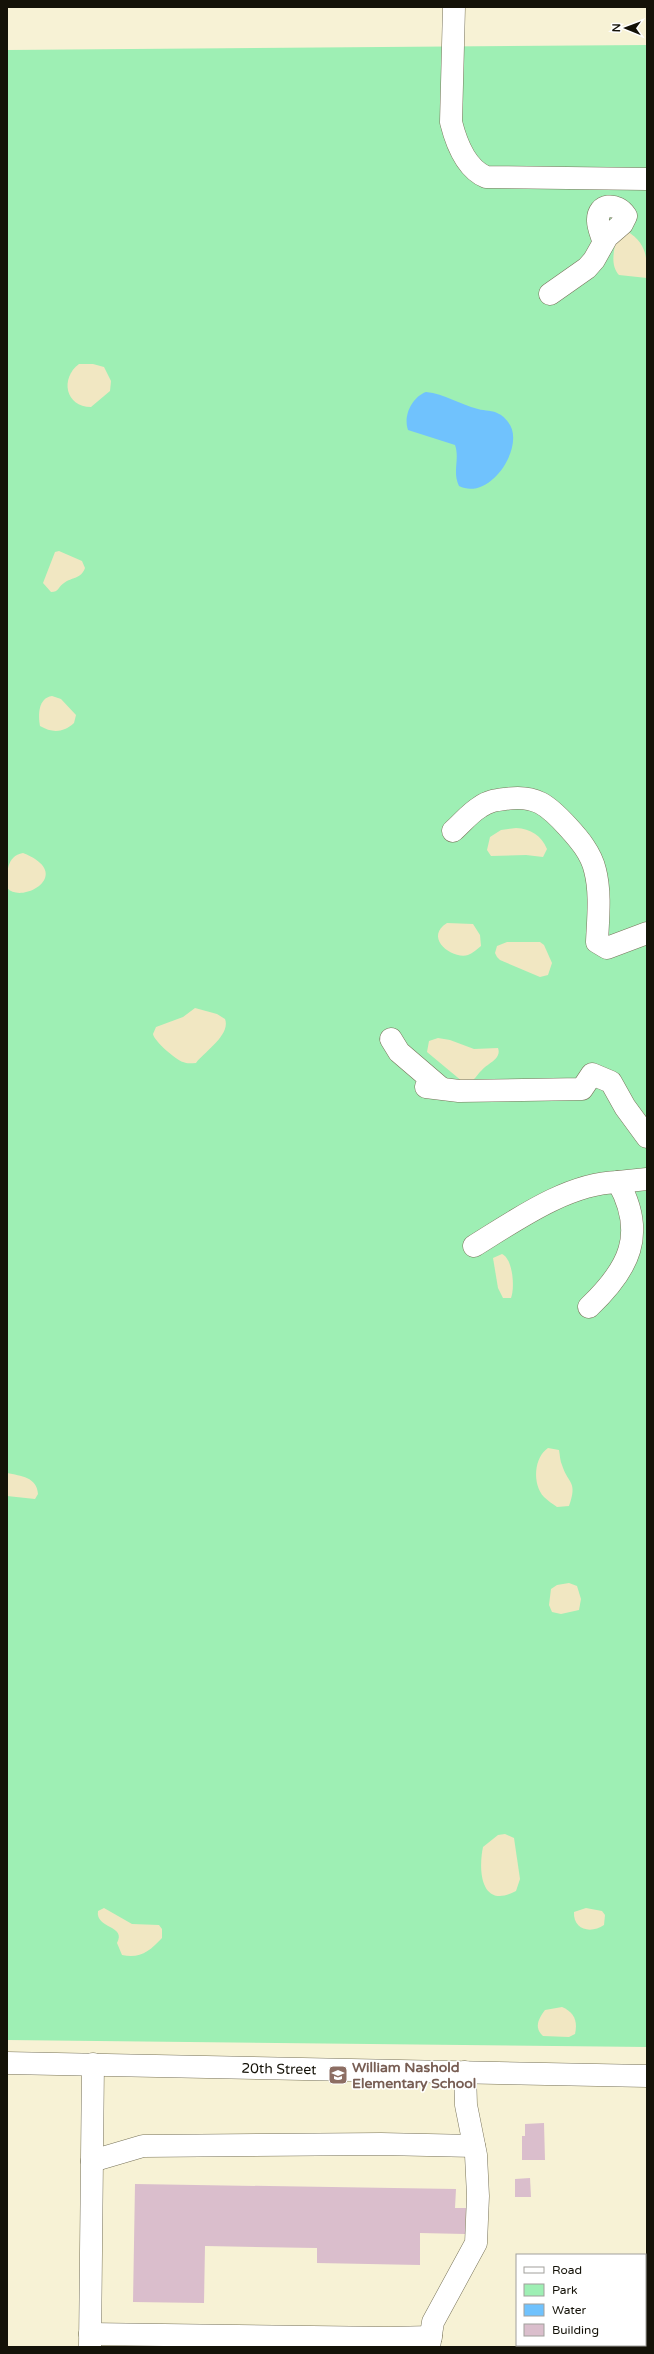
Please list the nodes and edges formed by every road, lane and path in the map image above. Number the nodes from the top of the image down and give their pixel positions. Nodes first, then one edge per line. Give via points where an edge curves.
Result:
1 (454, 7) edge
2 (647, 179) edge
3 (603, 240) dead end
4 (550, 294) dead end
5 (453, 831) dead end
6 (647, 933) edge
7 (391, 1039) dead end
8 (647, 1137) edge
9 (647, 1179) edge
10 (618, 1182) junction
11 (474, 1246) dead end
12 (589, 1308) dead end
13 (7, 2063) edge
14 (93, 2064) junction
15 (465, 2072) junction
16 (647, 2076) edge
17 (474, 2146) junction
18 (92, 2160) junction
19 (90, 2341) edge
20 (430, 2342) edge

1 - 2 street via 451,122 455,140 480,174 486,177
3 - 4 street via 598,215 604,208 613,205 621,208 626,216 622,224 602,243 594,260 574,278
5 - 6 street via 488,802 519,797 528,797 540,802 580,840 595,869 598,942 607,948
7 - 8 street via 399,1052 433,1088 582,1089 592,1074 611,1082
9 - 10 street
10 - 11 street via 603,1182 572,1191
10 - 12 street via 627,1198 633,1230 631,1252 608,1289
13 - 14 street, 20th Street
14 - 15 street, 20th Street
14 - 18 street
15 - 16 street, 20th Street
15 - 17 street via 466,2106
17 - 18 street via 143,2146
17 - 20 street via 478,2196 476,2243 433,2322
18 - 19 street
19 - 20 street via 389,2338

